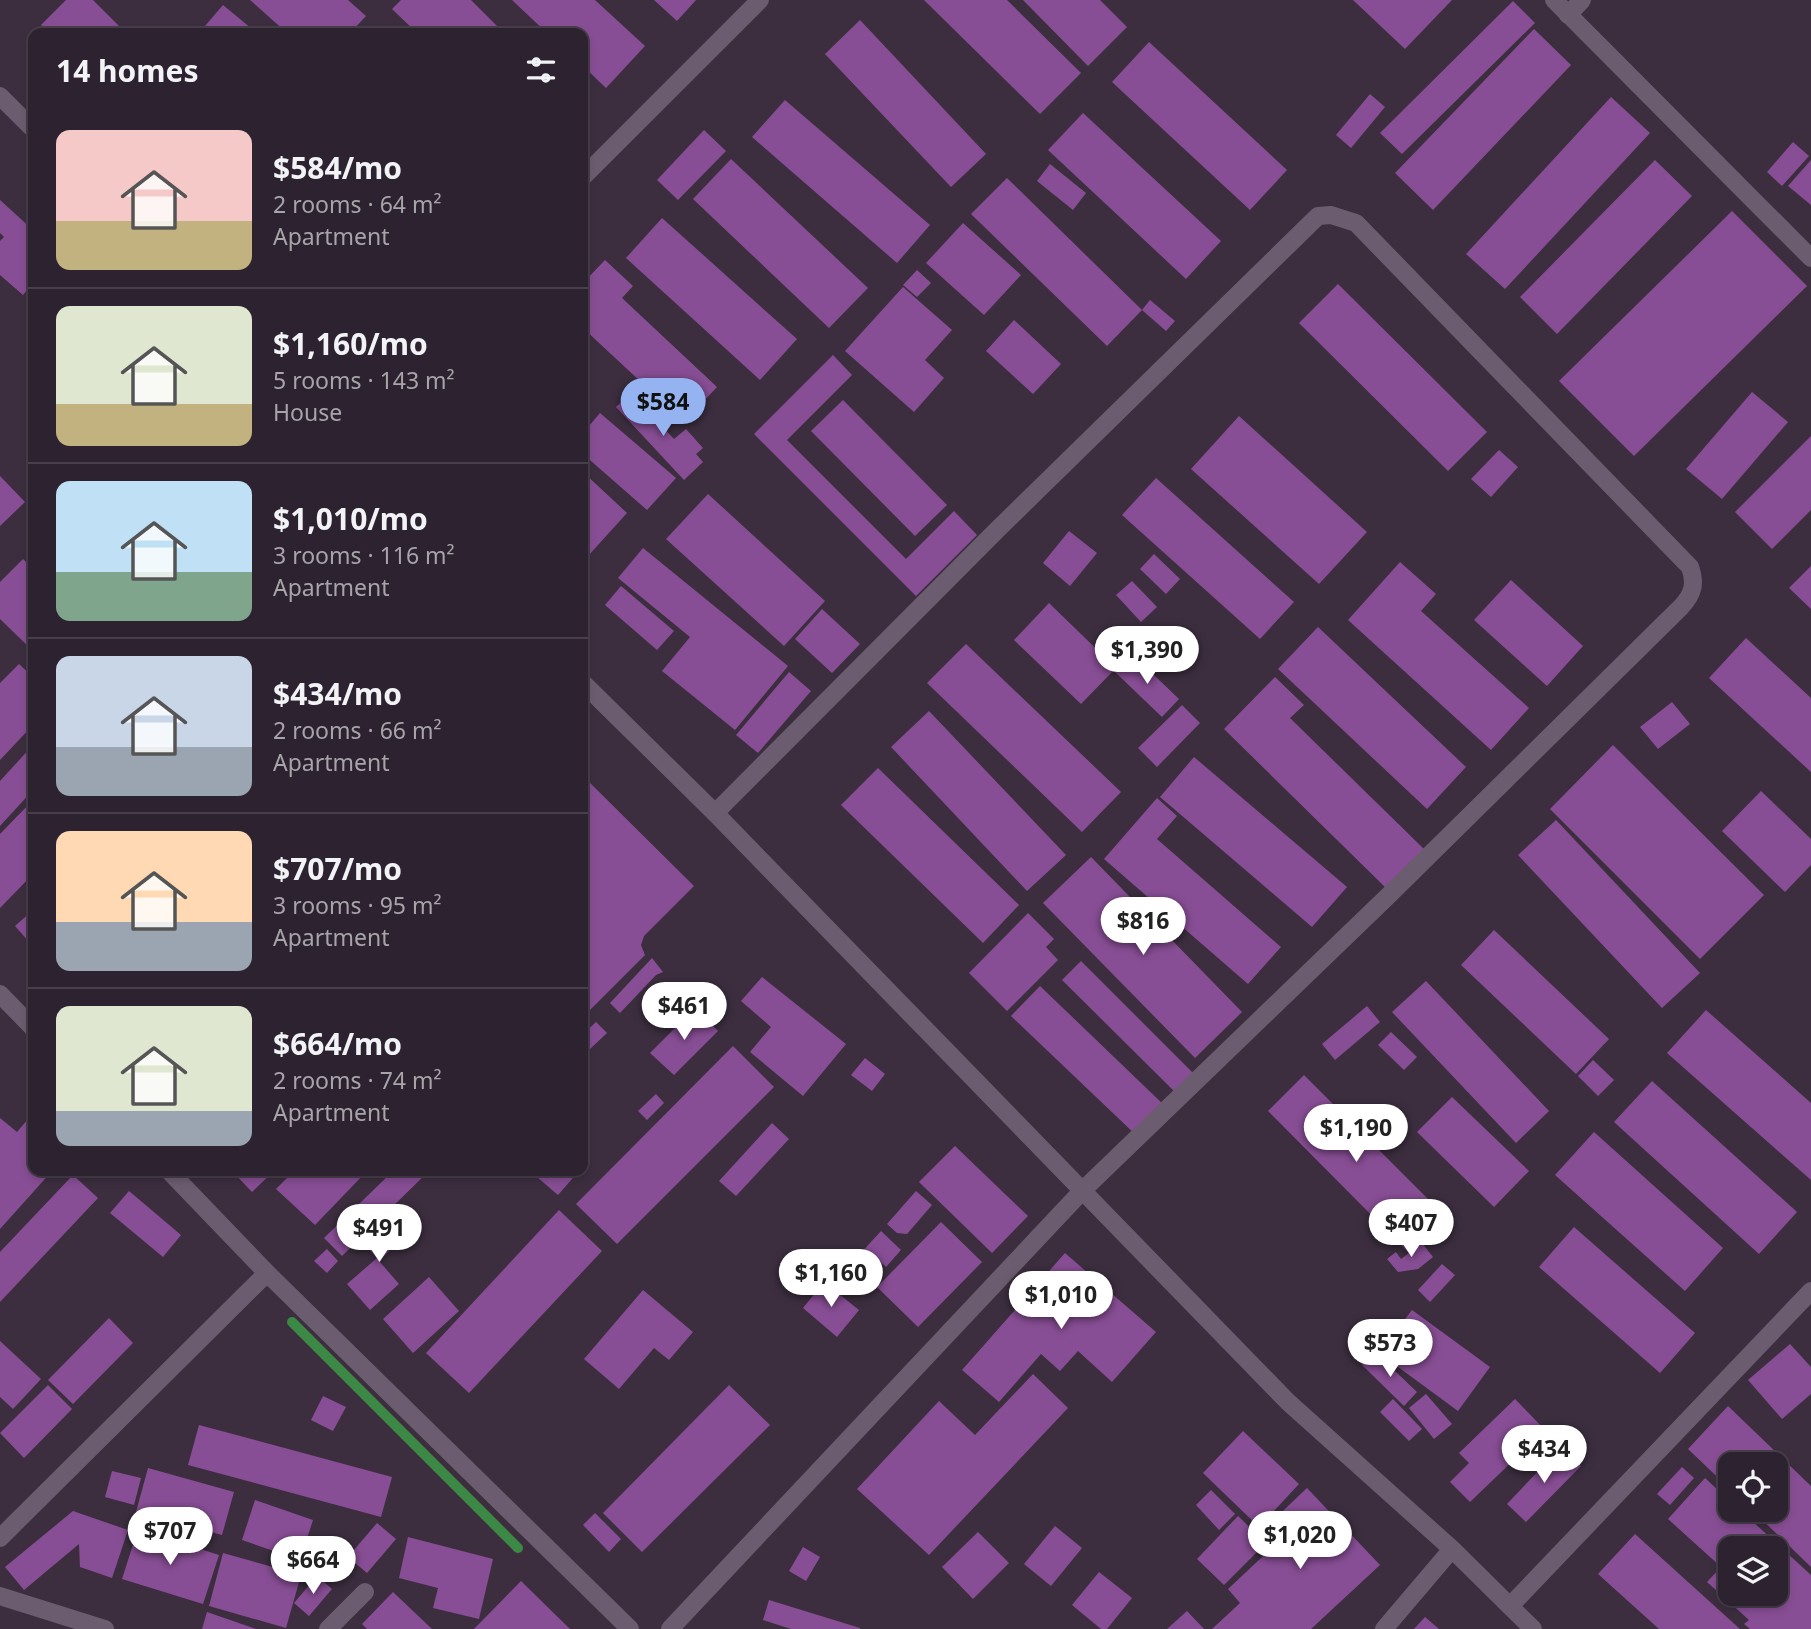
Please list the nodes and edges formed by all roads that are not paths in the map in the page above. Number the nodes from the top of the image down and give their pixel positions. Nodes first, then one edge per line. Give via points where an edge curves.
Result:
1 (760, 0) edge
2 (1554, 0) edge
3 (1582, 0) edge
4 (1569, 15) junction
5 (0, 96) edge
6 (28, 124) edge
7 (588, 172) edge
8 (1811, 258) edge
9 (588, 688) edge
10 (715, 813) junction
11 (0, 994) edge
12 (28, 1023) edge
13 (174, 1176) edge
14 (1083, 1190) junction
15 (267, 1273) junction
16 (1811, 1291) edge
17 (0, 1538) edge
18 (1452, 1549) junction
19 (365, 1592) dead end
20 (0, 1596) edge
21 (1510, 1606) junction
22 (105, 1629) edge
23 (328, 1629) edge
24 (630, 1629) edge
25 (670, 1629) edge
26 (1384, 1629) edge
27 (1533, 1629) edge

1 - 7 street
2 - 4 street
3 - 4 street
4 - 8 street
5 - 6 street
9 - 10 street
10 - 14 street
10 - 14 street via 1318,216 1356,223 1690,567 1693,591 1406,878
11 - 12 street
13 - 15 street
14 - 18 street via 1288,1402
14 - 25 street
15 - 17 street
15 - 24 street
16 - 21 street
18 - 21 street
18 - 26 street
19 - 23 street
20 - 22 street
21 - 27 street

